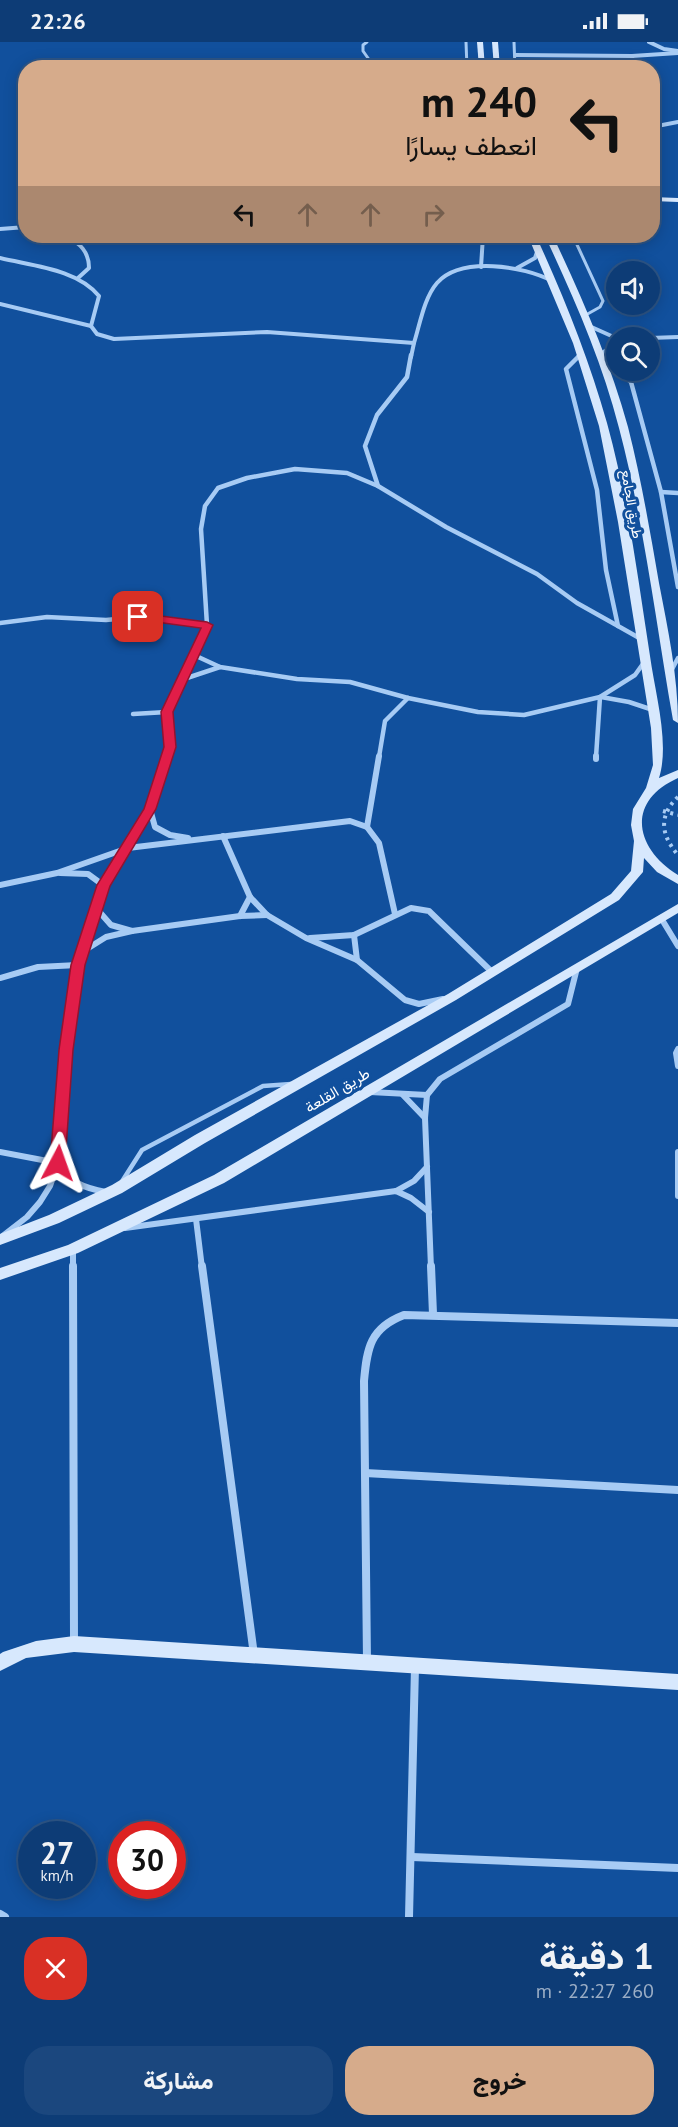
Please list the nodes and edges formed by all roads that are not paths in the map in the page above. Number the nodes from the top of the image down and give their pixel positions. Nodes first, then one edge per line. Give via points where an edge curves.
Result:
1 (367, 42) edge
2 (466, 42) edge
3 (480, 42) edge
4 (495, 42) edge
5 (514, 42) edge
6 (650, 42) edge
7 (678, 52) edge
8 (515, 56) junction
9 (632, 56) junction
10 (369, 60) edge
11 (467, 60) edge
12 (481, 60) edge
13 (496, 60) edge
14 (515, 60) edge
15 (632, 60) edge
16 (678, 122) edge
17 (660, 126) edge
18 (660, 199) edge
19 (678, 200) edge
20 (18, 228) edge
21 (0, 229) edge
22 (77, 243) edge
23 (483, 243) edge
24 (535, 243) edge
25 (552, 243) edge
26 (576, 243) edge
27 (538, 249) junction
28 (1, 259) edge
29 (481, 267) junction
30 (516, 268) junction
31 (78, 278) junction
32 (553, 281) junction
33 (0, 304) edge
34 (586, 320) junction
35 (91, 326) junction
36 (606, 332) edge
37 (678, 337) edge
38 (660, 338) edge
39 (414, 342) junction
40 (606, 351) edge
41 (580, 355) junction
42 (599, 356) junction
43 (606, 361) edge
44 (630, 381) edge
45 (378, 486) junction
46 (661, 492) junction
47 (678, 493) edge
48 (678, 587) edge
49 (0, 622) edge
50 (207, 625) junction
51 (618, 626) junction
52 (641, 639) junction
53 (194, 655) junction
54 (678, 658) edge
55 (645, 660) junction
56 (220, 667) junction
57 (670, 674) junction
58 (184, 679) junction
59 (600, 697) junction
60 (408, 698) junction
61 (653, 710) junction
62 (167, 712) junction
63 (133, 714) dead end
64 (678, 720) edge
65 (596, 759) dead end
66 (678, 774) edge
67 (651, 788) junction
68 (150, 809) junction
69 (367, 827) junction
70 (223, 836) junction
71 (195, 839) junction
72 (639, 842) junction
73 (128, 848) junction
74 (57, 873) junction
75 (678, 880) edge
76 (0, 885) edge
77 (103, 885) junction
78 (250, 897) junction
79 (96, 908) junction
80 (678, 908) edge
81 (267, 915) junction
82 (395, 915) junction
83 (240, 916) junction
84 (661, 918) junction
85 (132, 931) junction
86 (354, 935) junction
87 (306, 938) junction
88 (678, 946) edge
89 (82, 952) junction
90 (357, 960) junction
91 (78, 965) junction
92 (577, 967) junction
93 (492, 972) junction
94 (0, 978) edge
95 (452, 997) junction
96 (678, 1049) edge
97 (678, 1066) edge
98 (300, 1083) junction
99 (366, 1092) junction
100 (403, 1095) junction
101 (427, 1095) junction
102 (425, 1118) junction
103 (0, 1152) edge
104 (678, 1152) edge
105 (58, 1163) junction
106 (427, 1167) junction
107 (113, 1191) junction
108 (396, 1191) junction
109 (678, 1196) edge
110 (429, 1212) junction
111 (196, 1219) junction
112 (112, 1230) junction
113 (0, 1239) edge
114 (73, 1249) junction
115 (3, 1274) edge
116 (434, 1314) junction
117 (678, 1323) edge
118 (365, 1473) junction
119 (678, 1490) edge
120 (74, 1644) junction
121 (254, 1655) junction
122 (367, 1662) junction
123 (0, 1663) edge
124 (415, 1666) junction
125 (678, 1682) edge
126 (412, 1857) junction
127 (678, 1868) edge
128 (0, 1914) edge
129 (6, 1917) edge
130 (409, 1917) edge

1 - 10 lane via 363,51
2 - 11 lane
3 - 12 main road
4 - 13 main road
5 - 8 lane
6 - 7 street
7 - 9 street
8 - 9 street
8 - 14 lane
9 - 15 street
16 - 17 street
18 - 19 main road
20 - 21 street
22 - 31 street via 90,259 89,267
23 - 29 street
24 - 27 main road, طريق الجامع
25 - 34 main road, طريق الجامع
26 - 34 lane via 603,301
27 - 30 street via 535,258
27 - 32 main road, طريق الجامع
28 - 31 street
29 - 30 street
29 - 39 street via 447,272 430,291
30 - 32 street
31 - 35 street via 99,296
32 - 41 main road, طريق الجامع
33 - 35 street
34 - 36 street
34 - 42 main road, طريق الجامع
35 - 39 street via 97,334 114,339 267,332
37 - 38 street
39 - 45 street via 407,377 377,415 364,446
40 - 42 street
41 - 51 street via 566,369 597,490 606,570
41 - 52 main road, طريق الجامع via 609,453
42 - 43 street
42 - 57 main road, طريق الجامع via 629,452
44 - 46 street
45 - 50 street via 347,473 296,469 218,488 205,506 201,529
45 - 51 street via 537,574
46 - 47 street
46 - 48 street
49 - 50 street via 47,617 138,617
50 - 53 street
51 - 52 street
52 - 55 main road, طريق الجامع
53 - 56 street
53 - 58 street
54 - 57 street
55 - 59 street via 635,675
55 - 61 main road, طريق الجامع
56 - 58 street
56 - 60 street via 297,679 350,682
57 - 64 main road, طريق الجامع
58 - 62 street
59 - 60 street via 524,715 478,712
59 - 61 street
59 - 65 street
60 - 69 street via 385,721
61 - 67 main road, طريق الجامع via 658,765
62 - 63 street
62 - 68 street via 170,747
66 - 67 main road
67 - 72 main road, طريق الجامع via 639,804 634,823
68 - 71 street via 155,826
68 - 73 street
69 - 70 street via 350,821
69 - 82 street via 379,843
70 - 71 street
70 - 78 street
71 - 73 street
72 - 75 main road via 652,861
72 - 93 main road, طريق القلعة via 637,872 615,897
73 - 74 street
73 - 77 street
74 - 76 street
74 - 77 street via 88,874
77 - 79 street
78 - 81 street
78 - 83 street
79 - 85 street via 111,925
79 - 89 street
80 - 84 main road, طريق القلعة
81 - 83 street
81 - 87 street
82 - 86 street
82 - 93 street via 411,908 429,911
83 - 85 street
84 - 88 street
84 - 92 main road, طريق القلعة
85 - 89 street via 106,937
86 - 87 street
86 - 90 street
87 - 90 street
89 - 91 street
90 - 95 street via 405,1000 419,1004
91 - 94 street via 38,967
91 - 105 street via 66,1050
92 - 99 main road, طريق القلعة
92 - 101 street via 568,1004 440,1080
93 - 95 main road, طريق القلعة
95 - 98 main road, طريق القلعة
96 - 97 street
98 - 107 main road, طريق القلعة
98 - 107 lane via 263,1086 142,1150
99 - 100 street
99 - 112 main road, طريق القلعة via 219,1179
100 - 101 street
100 - 102 street
101 - 102 street
102 - 106 street
103 - 105 street
104 - 109 street
105 - 107 street via 66,1178 75,1184
105 - 113 street via 40,1202
106 - 108 street via 414,1181
106 - 110 street
107 - 113 main road, طريق القلعة via 54,1220
108 - 110 street
108 - 111 street
110 - 116 street
111 - 112 street
111 - 121 street
112 - 114 main road, طريق القلعة
114 - 115 main road, طريق القلعة
114 - 120 street
116 - 117 street
116 - 118 street via 388,1320 367,1349
118 - 119 street
118 - 122 street
120 - 121 main road
120 - 123 main road via 30,1649
121 - 122 main road
122 - 124 main road
124 - 125 main road
124 - 126 street
126 - 127 street
126 - 130 street
128 - 129 street

